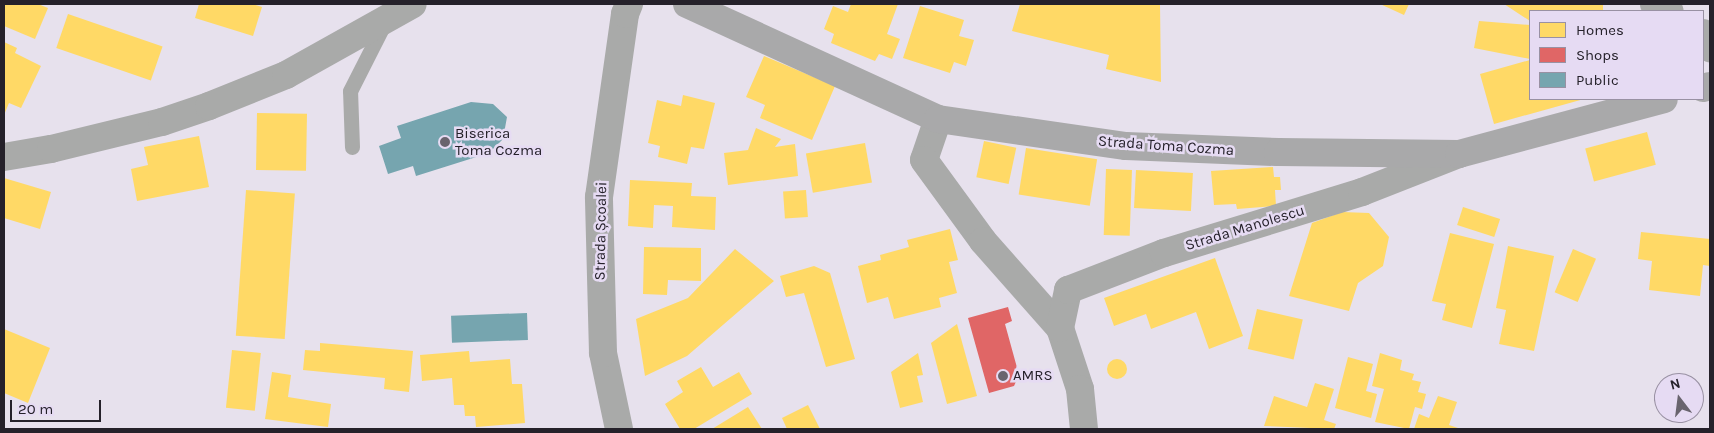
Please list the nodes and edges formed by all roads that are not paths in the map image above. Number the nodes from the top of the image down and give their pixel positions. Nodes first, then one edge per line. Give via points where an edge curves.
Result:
1 (413, 4) edge
2 (629, 4) edge
3 (687, 4) edge
4 (1654, 4) edge
5 (1668, 10) edge
6 (385, 22) junction
7 (1704, 35) edge
8 (1710, 48) edge
9 (1660, 100) edge
10 (938, 119) junction
11 (352, 147) dead end
12 (1459, 154) junction
13 (4, 156) edge
14 (1060, 328) junction
15 (619, 429) edge
16 (1084, 429) edge

1 - 6 street
2 - 15 street, Strada Școalei via 624,14 599,197 603,353
3 - 10 street, Strada Toma Cozma
4 - 5 street
6 - 11 lane via 350,91
6 - 13 street via 286,75 209,106 162,122 51,150
7 - 8 street
9 - 12 street, Strada Toma Cozma
10 - 12 street, Strada Toma Cozma via 1126,146
10 - 14 street via 924,160 982,241
12 - 14 street, Strada Manolescu via 1362,192 1164,253 1068,290
14 - 16 street via 1080,389

